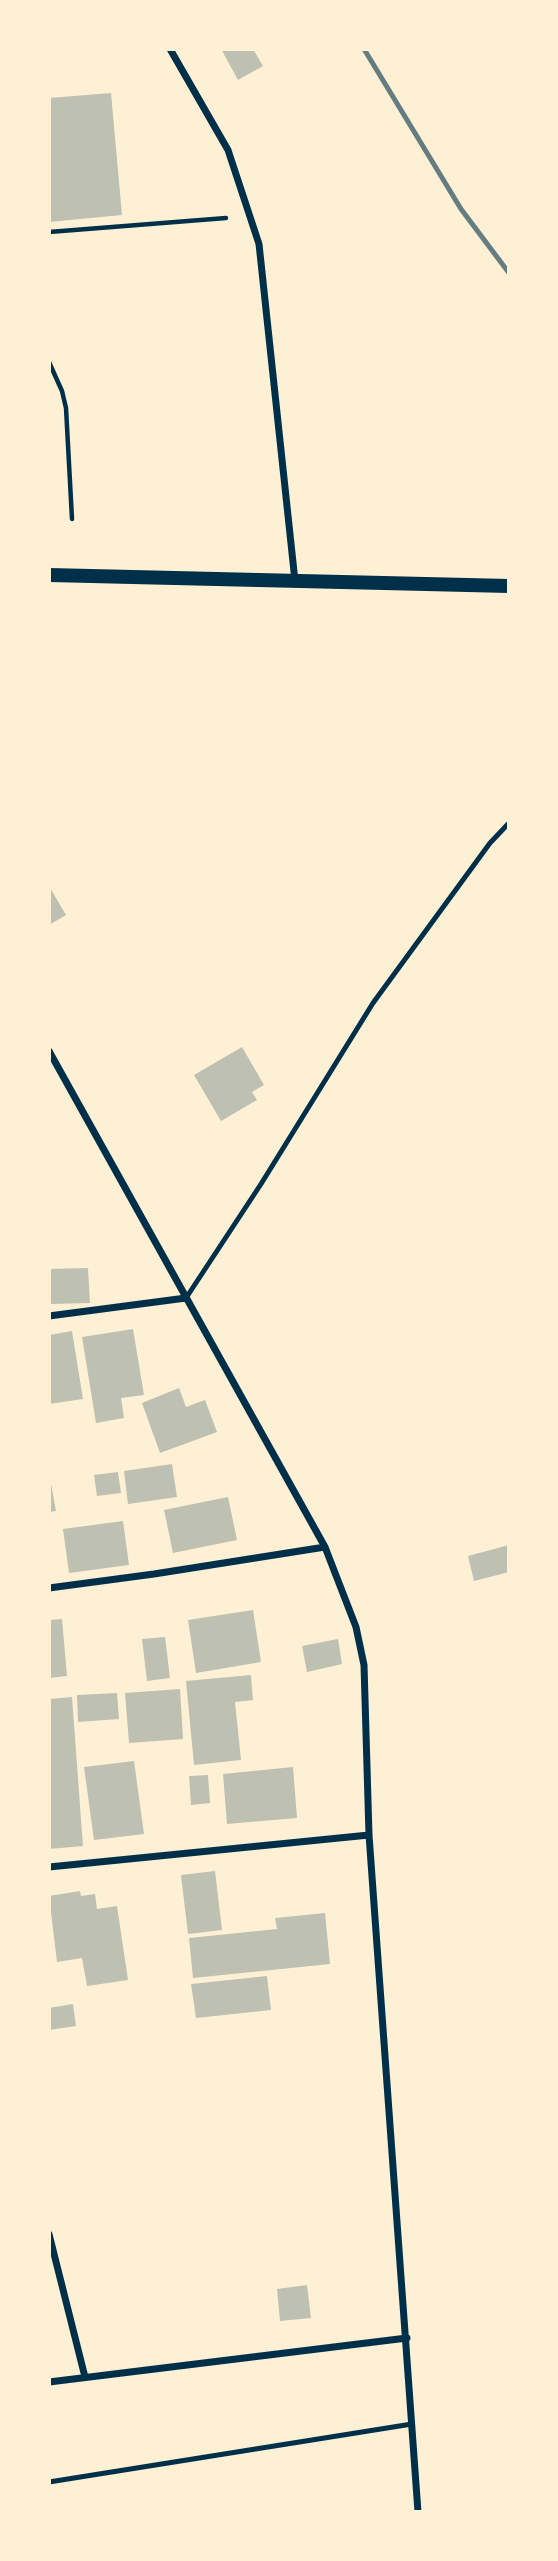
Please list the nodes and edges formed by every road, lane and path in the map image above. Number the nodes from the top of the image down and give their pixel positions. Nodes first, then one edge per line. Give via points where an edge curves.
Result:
1 (170, 49) edge
2 (250, 216) junction
3 (49, 232) edge
4 (49, 362) edge
5 (72, 519) dead end
6 (49, 575) edge
7 (295, 581) junction
8 (509, 586) edge
9 (509, 823) edge
10 (49, 1051) edge
11 (186, 1298) junction
12 (49, 1316) edge
13 (325, 1547) junction
14 (49, 1588) edge
15 (369, 1835) junction
16 (49, 1867) edge
17 (49, 2234) edge
18 (407, 2338) junction
19 (85, 2377) junction
20 (49, 2382) edge
21 (412, 2424) junction
22 (49, 2482) edge
23 (418, 2512) edge

1 - 2 street via 228,150
2 - 3 path
2 - 7 street via 259,244
4 - 5 path via 66,408
6 - 7 main road
7 - 8 main road
9 - 11 lane via 373,1003
10 - 11 street
11 - 12 street
11 - 13 street
13 - 14 street
13 - 15 street via 356,1627 363,1665
15 - 16 street
15 - 18 street
17 - 19 street
18 - 19 street
18 - 21 street
19 - 20 street
21 - 22 lane
21 - 23 street

